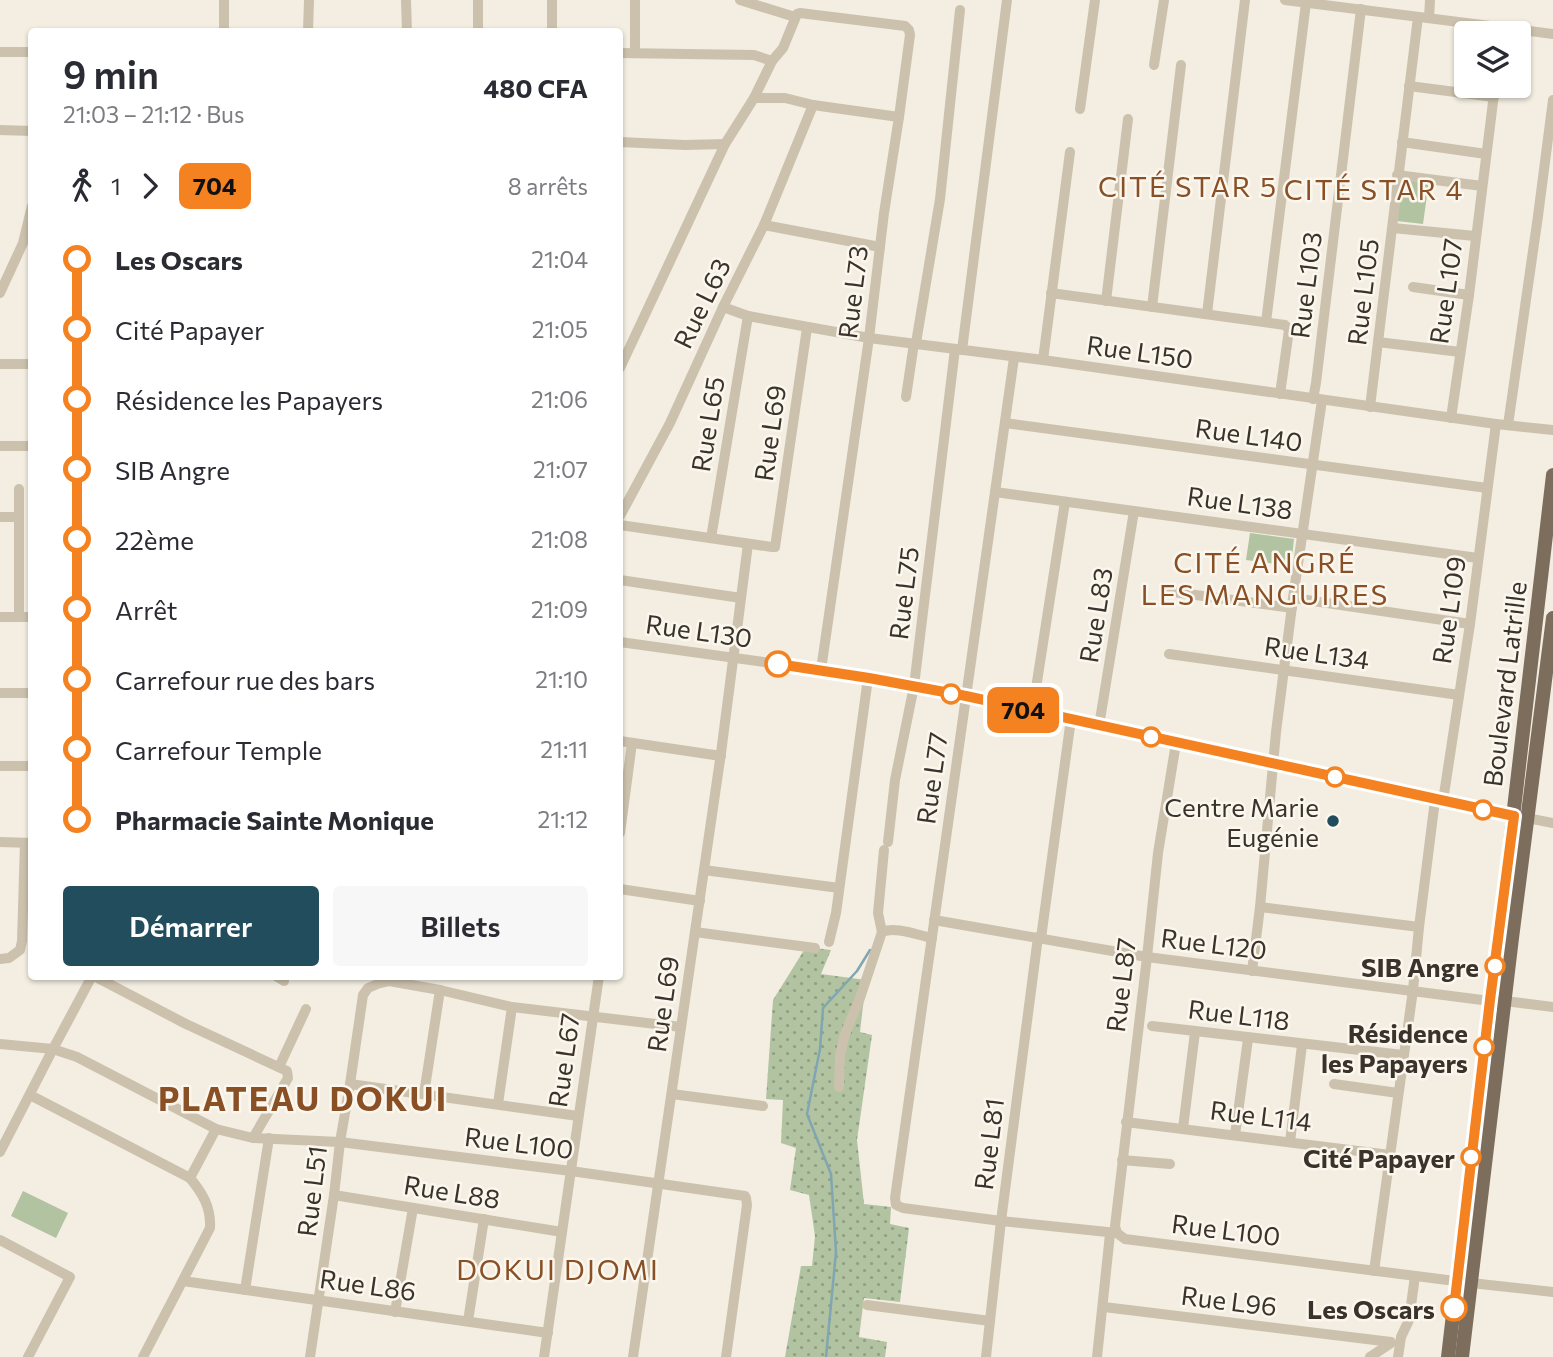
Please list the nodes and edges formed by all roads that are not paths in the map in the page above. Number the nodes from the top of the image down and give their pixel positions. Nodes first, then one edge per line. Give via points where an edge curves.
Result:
1 (223, 0) edge
2 (309, 0) edge
3 (407, 0) edge
4 (478, 0) edge
5 (552, 0) edge
6 (635, 0) edge
7 (740, 0) edge
8 (1007, 0) edge
9 (1095, 0) edge
10 (1164, 0) edge
11 (1245, 0) edge
12 (1285, 0) edge
13 (1430, 0) edge
14 (754, 2) edge
15 (1306, 3) junction
16 (1358, 6) edge
17 (960, 10) dead end
18 (798, 15) junction
19 (1423, 18) junction
20 (1454, 23) edge
21 (224, 28) edge
22 (308, 28) edge
23 (407, 28) edge
24 (478, 28) edge
25 (552, 28) edge
26 (1531, 33) edge
27 (1553, 34) edge
28 (0, 52) edge
29 (28, 52) edge
30 (623, 53) edge
31 (635, 53) junction
32 (772, 61) junction
33 (1154, 65) dead end
34 (1181, 65) dead end
35 (1409, 86) junction
36 (1454, 89) edge
37 (754, 98) junction
38 (1493, 98) edge
39 (1553, 100) edge
40 (813, 105) junction
41 (1080, 109) dead end
42 (899, 117) junction
43 (1128, 120) dead end
44 (0, 130) edge
45 (28, 131) edge
46 (623, 142) edge
47 (1402, 142) junction
48 (725, 144) junction
49 (1070, 152) dead end
50 (1486, 154) junction
51 (1397, 175) junction
52 (1482, 186) junction
53 (28, 224) edge
54 (764, 225) junction
55 (1393, 228) junction
56 (1475, 236) junction
57 (880, 247) junction
58 (1413, 287) dead end
59 (0, 293) edge
60 (1051, 293) junction
61 (1469, 295) junction
62 (1106, 301) junction
63 (723, 307) junction
64 (1152, 307) junction
65 (1207, 314) junction
66 (747, 316) junction
67 (1266, 323) junction
68 (807, 328) junction
69 (870, 338) junction
70 (1378, 342) junction
71 (915, 343) junction
72 (959, 349) junction
73 (1460, 352) junction
74 (1014, 358) junction
75 (1043, 360) junction
76 (623, 362) edge
77 (0, 364) edge
78 (28, 364) edge
79 (1280, 394) junction
80 (906, 397) dead end
81 (1317, 399) junction
82 (1370, 407) junction
83 (1451, 418) junction
84 (1005, 423) junction
85 (1496, 424) junction
86 (1508, 425) junction
87 (1553, 430) edge
88 (0, 446) edge
89 (28, 446) edge
90 (1313, 465) junction
91 (1553, 475) edge
92 (1487, 488) junction
93 (19, 489) dead end
94 (995, 492) junction
95 (1065, 502) junction
96 (623, 510) edge
97 (1134, 511) junction
98 (0, 517) edge
99 (19, 517) junction
100 (623, 526) edge
101 (1303, 534) junction
102 (711, 538) junction
103 (748, 544) junction
104 (1478, 558) junction
105 (623, 580) edge
106 (1166, 591) dead end
107 (741, 598) junction
108 (1292, 603) junction
109 (0, 617) edge
110 (19, 617) junction
111 (28, 617) edge
112 (1553, 618) edge
113 (1469, 624) junction
114 (623, 642) edge
115 (1169, 654) dead end
116 (734, 658) junction
117 (821, 670) junction
118 (1283, 671) junction
119 (869, 678) junction
120 (914, 686) junction
121 (0, 693) edge
122 (28, 693) edge
123 (1459, 695) junction
124 (966, 696) junction
125 (1030, 711) junction
126 (1071, 719) junction
127 (1100, 726) junction
128 (623, 742) edge
129 (632, 743) junction
130 (1175, 743) junction
131 (721, 756) junction
132 (1274, 764) junction
133 (0, 766) edge
134 (28, 766) edge
135 (623, 801) edge
136 (1439, 801) junction
137 (1521, 817) junction
138 (1553, 823) edge
139 (0, 842) edge
140 (28, 843) edge
141 (704, 870) junction
142 (839, 888) junction
143 (623, 889) edge
144 (700, 901) junction
145 (1260, 907) junction
146 (934, 919) junction
147 (1419, 927) junction
148 (695, 932) junction
149 (882, 932) junction
150 (932, 938) junction
151 (1039, 938) junction
152 (829, 942) dead end
153 (815, 948) dead end
154 (1147, 957) junction
155 (0, 959) edge
156 (1252, 971) junction
157 (91, 980) edge
158 (101, 980) edge
159 (382, 980) edge
160 (386, 980) edge
161 (597, 980) edge
162 (440, 990) junction
163 (1413, 990) junction
164 (1490, 1000) junction
165 (1505, 1001) junction
166 (512, 1007) junction
167 (1553, 1007) edge
168 (306, 1009) dead end
169 (592, 1016) junction
170 (1152, 1026) dead end
171 (681, 1027) junction
172 (1195, 1032) junction
173 (1248, 1039) junction
174 (0, 1044) edge
175 (1302, 1045) junction
176 (53, 1048) junction
177 (1403, 1055) junction
178 (279, 1067) junction
179 (350, 1084) junction
180 (1334, 1084) dead end
181 (839, 1087) dead end
182 (1396, 1092) junction
183 (424, 1094) junction
184 (672, 1094) junction
185 (30, 1095) junction
186 (498, 1104) junction
187 (763, 1106) dead end
188 (578, 1116) junction
189 (1126, 1122) junction
190 (1183, 1124) junction
191 (216, 1129) junction
192 (1235, 1135) junction
193 (253, 1138) junction
194 (269, 1138) junction
195 (1290, 1138) junction
196 (340, 1142) junction
197 (0, 1152) edge
198 (1390, 1155) junction
199 (1122, 1160) junction
200 (1170, 1164) dead end
201 (571, 1171) junction
202 (190, 1178) junction
203 (659, 1183) junction
204 (334, 1195) junction
205 (896, 1205) joint
206 (413, 1208) junction
207 (484, 1219) junction
208 (1001, 1221) junction
209 (562, 1231) junction
210 (1114, 1233) junction
211 (0, 1240) edge
212 (1374, 1270) junction
213 (1415, 1276) junction
214 (183, 1281) junction
215 (1464, 1283) junction
216 (245, 1290) junction
217 (1553, 1292) edge
218 (320, 1300) junction
219 (867, 1305) dead end
220 (1104, 1307) junction
221 (395, 1312) junction
222 (467, 1321) junction
223 (990, 1321) junction
224 (548, 1333) junction
225 (1396, 1340) junction
226 (28, 1357) edge
227 (143, 1357) edge
228 (310, 1357) edge
229 (544, 1357) edge
230 (633, 1357) edge
231 (726, 1357) edge
232 (986, 1357) edge
233 (1097, 1357) edge
234 (1370, 1357) edge
235 (1398, 1357) edge
236 (1448, 1357) edge
237 (1462, 1357) edge

1 - 21 street
2 - 22 street
3 - 23 street
4 - 24 street
5 - 25 street
6 - 31 street
7 - 14 street
8 - 72 street, Rue L75
9 - 41 street
10 - 33 street
11 - 65 street
12 - 15 street
13 - 19 street, Rue L105
14 - 18 street
15 - 16 street
15 - 67 street
16 - 19 street
16 - 81 street, Rue L103
17 - 71 street via 940,199
18 - 32 street
18 - 42 street, Rue L73 via 909,30
19 - 20 street
19 - 35 street, Rue L105 via 1416,33
26 - 27 street
28 - 29 street
30 - 31 street
31 - 32 street via 754,55
32 - 37 street
34 - 64 street
35 - 36 street
35 - 47 street, Rue L105
37 - 40 street via 785,98
37 - 48 street
38 - 50 street, Rue L107
39 - 86 street
40 - 42 street
40 - 54 street, Rue L63
42 - 57 street, Rue L73
43 - 62 street
44 - 45 street
46 - 48 street
47 - 50 street
47 - 51 street, Rue L105
48 - 76 street
49 - 60 street
50 - 52 street, Rue L107
51 - 52 street
51 - 55 street, Rue L105
52 - 56 street, Rue L107
53 - 59 street
54 - 57 street
54 - 63 street, Rue L63
55 - 56 street
55 - 70 street, Rue L105
56 - 61 street, Rue L107
57 - 69 street, Rue L73
58 - 61 street
60 - 62 street
60 - 75 street
61 - 73 street, Rue L107
62 - 64 street
63 - 66 street, Rue L150
63 - 96 street, Rue L63 via 670,423
64 - 65 street
65 - 67 street
66 - 68 street, Rue L150
66 - 102 street, Rue L65
67 - 79 street via 1285,325 1289,330
68 - 69 street, Rue L150
68 - 103 street, Rue L69 via 776,544
69 - 71 street, Rue L150
69 - 117 street, Rue L73
70 - 73 street
70 - 82 street, Rue L105
71 - 72 street, Rue L150
71 - 80 street
72 - 74 street, Rue L150
72 - 120 street, Rue L75
73 - 83 street, Rue L107
74 - 75 street, Rue L150
74 - 84 street, Rue L77
75 - 79 street, Rue L150
77 - 78 street
79 - 81 street, Rue L150
81 - 82 street, Rue L150
81 - 90 street, Rue L103
82 - 83 street, Rue L150
83 - 85 street, Rue L150
84 - 90 street, Rue L140
84 - 94 street, Rue L77
85 - 86 street, Rue L150
85 - 92 street, Rue L109
86 - 87 street, Rue L150
88 - 89 street
90 - 92 street, Rue L140
90 - 101 street, Rue L103
91 - 137 main road, Boulevard Latrille
92 - 104 street, Rue L109
93 - 99 street
94 - 95 street, Rue L138
94 - 124 street, Rue L77
95 - 97 street, Rue L138
95 - 125 street
97 - 101 street, Rue L138
97 - 127 street, Rue L83
98 - 99 street
99 - 110 street
100 - 102 street
101 - 104 street, Rue L138
101 - 108 street, Rue L103
102 - 103 street
103 - 107 street, Rue L69
104 - 113 street, Rue L109
105 - 107 street
106 - 108 street
107 - 116 street, Rue L69
108 - 113 street
108 - 118 street, Rue L103
109 - 110 street
110 - 111 street
112 - 137 main road, Boulevard Latrille
113 - 123 street, Rue L109
114 - 116 street, Rue L130
115 - 118 street, Rue L134
116 - 117 street, Rue L130
116 - 131 street, Rue L69
117 - 119 street, Rue L130
118 - 123 street, Rue L134
118 - 132 street, Rue L103
119 - 120 street, Rue L130
119 - 142 street
120 - 124 street, Rue L130
120 - 149 street, Rue L75 via 886,846 878,914
121 - 122 street
123 - 136 street, Rue L109
124 - 125 street, Rue L130
124 - 146 street, Rue L77
125 - 126 street, Rue L130
126 - 127 street, Rue L130
126 - 151 street, Rue L81
127 - 130 street, Rue L130
128 - 129 street
129 - 131 street
129 - 135 street
130 - 132 street, Rue L130
130 - 154 street, Rue L87
131 - 141 street, Rue L69
132 - 136 street, Rue L130
132 - 145 street, Rue L103
133 - 134 street
136 - 137 street, Rue L130
136 - 147 street, Rue L109
137 - 138 street, Rue L130
137 - 164 main road, Boulevard Latrille
137 - 165 main road, Boulevard Latrille
139 - 140 street
140 - 155 street via 20,950
141 - 142 street
141 - 144 street, Rue L69
142 - 152 street
143 - 144 street
144 - 148 street, Rue L69
145 - 147 street
145 - 156 street, Rue L103
146 - 150 street, Rue L77
146 - 151 street, Rue L120
147 - 163 street, Rue L109
148 - 153 street
148 - 171 street, Rue L69
149 - 150 street
149 - 181 street via 845,1034
150 - 205 street, Rue L77
151 - 154 street, Rue L120
151 - 208 street, Rue L81
154 - 156 street, Rue L120
154 - 189 street, Rue L87
156 - 163 street, Rue L120
157 - 176 street
158 - 178 street
159 - 179 street, Rue L51 via 363,995
160 - 162 street
161 - 169 street, Rue L67
162 - 166 street
162 - 183 street
163 - 164 street, Rue L120
163 - 177 street, Rue L109
164 - 215 main road, Boulevard Latrille
165 - 167 street
165 - 215 main road, Boulevard Latrille
166 - 169 street
166 - 186 street
168 - 178 street
169 - 171 street
169 - 188 street, Rue L67
170 - 172 street, Rue L118
171 - 184 street, Rue L69
172 - 173 street, Rue L118
172 - 190 street
173 - 175 street, Rue L118
173 - 192 street
174 - 176 street, Rue L100
175 - 177 street, Rue L118
175 - 195 street
176 - 185 street
176 - 191 street, Rue L100
177 - 182 street, Rue L109
178 - 193 street via 288,1072 288,1078
179 - 183 street
179 - 196 street, Rue L51
180 - 182 street
182 - 198 street, Rue L109
183 - 186 street
184 - 187 street
184 - 203 street, Rue L69
185 - 197 street
185 - 202 street
186 - 188 street
188 - 201 street, Rue L67
189 - 190 street, Rue L114
189 - 199 street, Rue L87
190 - 192 street, Rue L114
191 - 193 street, Rue L100
191 - 202 street
192 - 195 street, Rue L114
193 - 194 street, Rue L100
194 - 196 street, Rue L100
194 - 216 street
195 - 198 street, Rue L114
196 - 201 street, Rue L100
196 - 204 street, Rue L51
198 - 212 street, Rue L109
199 - 200 street
199 - 210 street, Rue L87
201 - 203 street, Rue L100
201 - 209 street, Rue L67
202 - 214 street via 209,1207 210,1228
203 - 230 street, Rue L69
203 - 231 street, Rue L100 via 747,1198
204 - 206 street, Rue L88
204 - 218 street, Rue L51
205 - 208 street, Rue L100
206 - 207 street, Rue L88
206 - 221 street
207 - 209 street, Rue L88
207 - 222 street
208 - 210 street, Rue L100
208 - 223 street, Rue L81
209 - 224 street, Rue L67
210 - 212 street, Rue L100 via 1125,1239
210 - 220 street, Rue L87
211 - 226 street via 70,1277
212 - 213 street, Rue L100
213 - 215 street, Rue L100
213 - 225 street via 1409,1320
214 - 216 street, Rue L86
214 - 227 street
215 - 217 street, Rue L100
215 - 236 main road, Boulevard Latrille
215 - 237 main road, Boulevard Latrille
216 - 218 street, Rue L86
218 - 221 street, Rue L86
218 - 228 street, Rue L51
219 - 223 street
220 - 225 street, Rue L96
220 - 233 street, Rue L87
221 - 222 street, Rue L86
222 - 224 street, Rue L86
223 - 232 street, Rue L81
224 - 229 street, Rue L67
225 - 234 street
225 - 235 street

